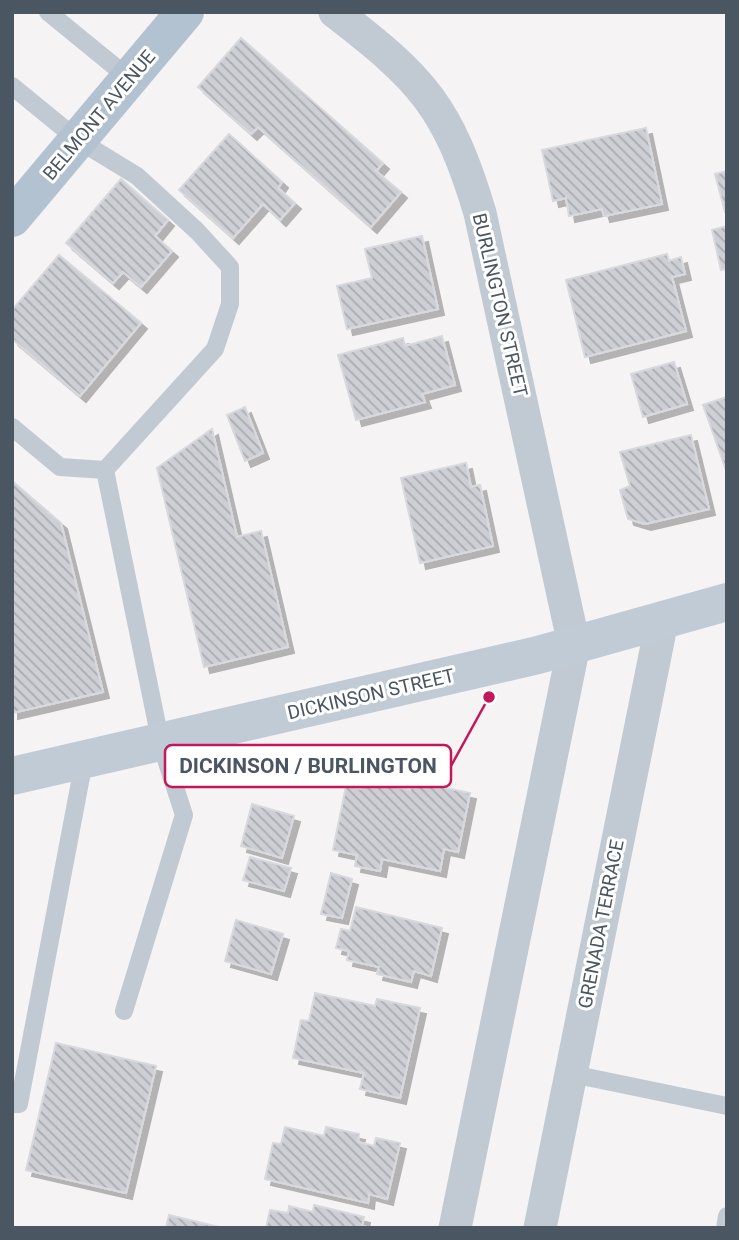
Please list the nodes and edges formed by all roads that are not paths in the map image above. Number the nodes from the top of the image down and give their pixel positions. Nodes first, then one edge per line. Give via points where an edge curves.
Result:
1 (48, 12) edge
2 (186, 12) edge
3 (335, 12) edge
4 (130, 79) junction
5 (12, 86) edge
6 (78, 141) junction
7 (12, 218) edge
8 (12, 427) edge
9 (105, 470) junction
10 (727, 602) edge
11 (662, 621) junction
12 (574, 645) junction
13 (160, 744) junction
14 (84, 761) junction
15 (12, 776) edge
16 (124, 1011) dead end
17 (572, 1074) junction
18 (12, 1104) edge
19 (727, 1106) edge
20 (727, 1216) edge
21 (455, 1228) edge
22 (540, 1228) edge
23 (725, 1228) edge

1 - 4 lane
2 - 4 main road, BELMONT AVENUE
3 - 12 street, BURLINGTON STREET via 410,74 435,104 460,152 480,213
4 - 6 main road, BELMONT AVENUE
5 - 6 lane
6 - 7 main road, BELMONT AVENUE
6 - 9 lane via 136,176 230,267 230,304 215,349
8 - 9 lane via 60,467
9 - 13 lane
10 - 11 main road, DICKINSON STREET
11 - 12 main road, DICKINSON STREET
11 - 17 street, GRENADA TERRACE
12 - 13 main road, DICKINSON STREET
12 - 21 street
13 - 14 main road, DICKINSON STREET
13 - 16 lane via 184,815
14 - 15 main road, DICKINSON STREET
14 - 18 lane via 19,1104
17 - 19 lane
17 - 22 street, GRENADA TERRACE
20 - 23 lane

